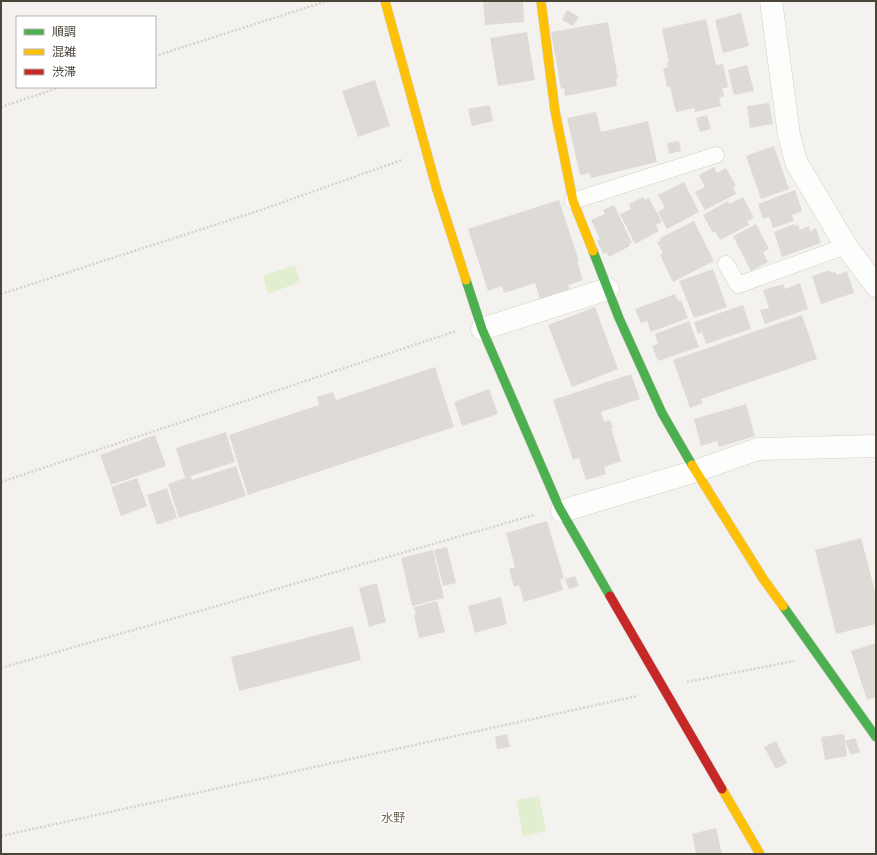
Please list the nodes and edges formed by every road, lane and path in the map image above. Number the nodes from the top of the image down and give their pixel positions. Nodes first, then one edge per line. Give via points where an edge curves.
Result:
1 (327, 1) edge
2 (385, 1) edge
3 (542, 1) edge
4 (771, 1) edge
5 (156, 56) edge
6 (58, 88) edge
7 (1, 107) edge
8 (426, 151) junction
9 (716, 155) dead end
10 (573, 202) junction
11 (846, 246) junction
12 (726, 264) dead end
13 (876, 286) edge
14 (608, 289) junction
15 (1, 294) edge
16 (481, 326) junction
17 (876, 446) edge
18 (696, 471) junction
19 (1, 482) edge
20 (560, 509) junction
21 (816, 650) junction
22 (1, 668) edge
23 (662, 688) junction
24 (876, 737) edge
25 (1, 836) edge
26 (760, 854) edge

1 - 5 path
2 - 8 street
3 - 10 street via 555,111
4 - 11 street via 789,135 796,162
6 - 7 path
8 - 15 path via 258,211
8 - 16 street
9 - 10 lane
10 - 14 street
11 - 12 lane via 738,285
11 - 13 street
14 - 16 street
14 - 18 street via 662,413
16 - 19 path
16 - 20 street
17 - 18 street via 758,449
18 - 20 street
18 - 21 street via 764,580
20 - 22 path
20 - 23 street
21 - 23 path via 792,662
21 - 24 street
23 - 25 path
23 - 26 street

